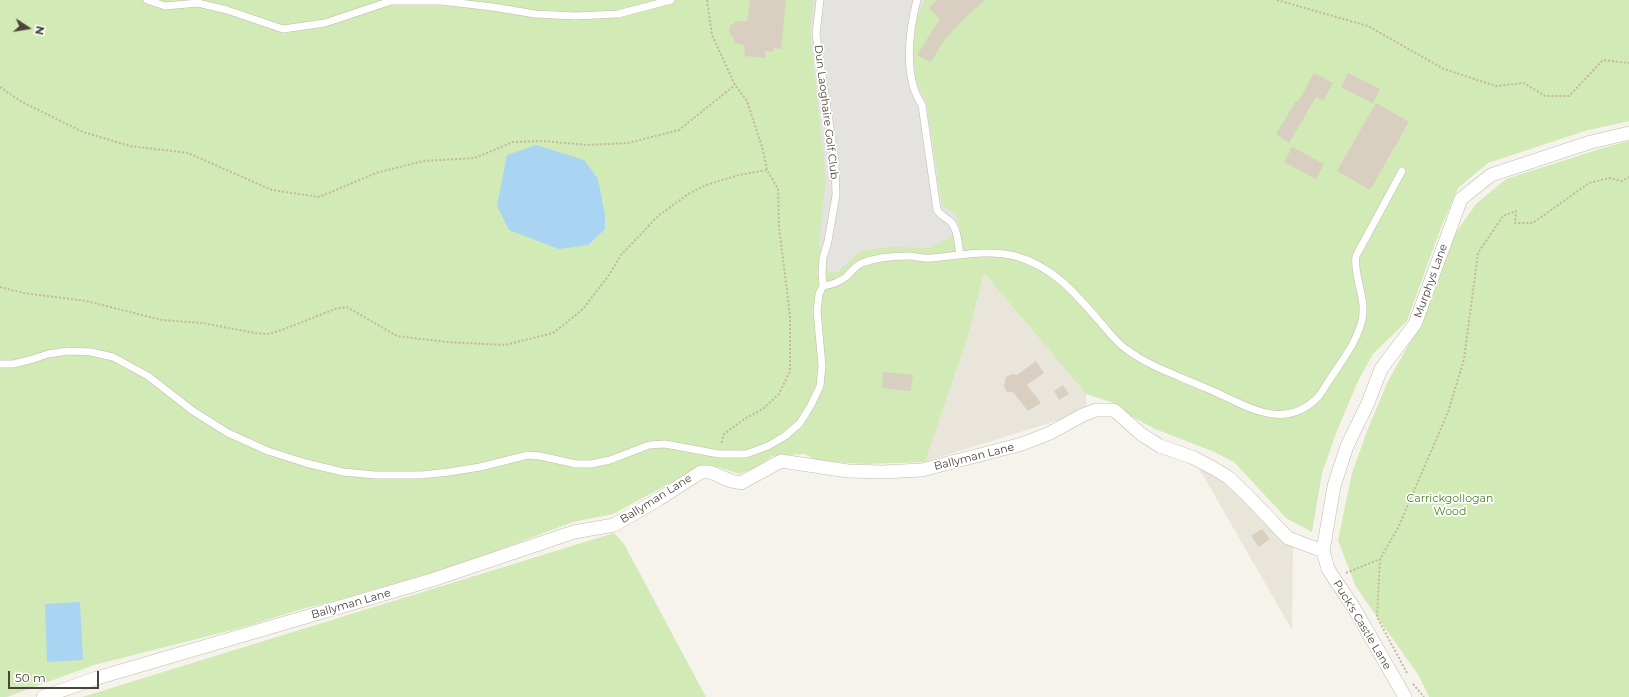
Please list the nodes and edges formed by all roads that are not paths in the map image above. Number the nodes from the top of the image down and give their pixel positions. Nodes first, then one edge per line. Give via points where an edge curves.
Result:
1 (147, 0) edge
2 (671, 0) edge
3 (820, 0) edge
4 (917, 0) edge
5 (1629, 133) edge
6 (1402, 171) dead end
7 (960, 255) junction
8 (823, 286) junction
9 (0, 364) edge
10 (1323, 551) junction
11 (43, 697) edge
12 (1405, 697) edge

1 - 2 lane via 165,6 198,3 283,29 325,23 391,1 441,1 535,14 575,16 618,14
3 - 8 lane, Dun Laoghaire Golf Club via 816,34 835,161 836,195 833,220 823,258
4 - 7 lane via 910,42 914,91 922,105 937,210 941,216 950,220 955,228
5 - 10 street, Murphys Lane via 1591,142 1491,175 1461,200 1415,324 1381,369 1347,446 1334,486
6 - 7 lane via 1356,256 1355,265 1363,318 1357,335 1350,350 1318,396 1308,406 1294,412 1278,415 1257,411 1146,362 1125,349 1070,289 1043,268 1017,256 1002,253
7 - 8 lane via 927,258 907,256 867,262 857,266 831,285
8 - 9 lane, Dun Laoghaire Golf Club via 819,294 817,311 822,366 820,386 800,423 768,446 746,454 719,454 665,444 649,445 610,460 591,464 576,464 528,455 480,467 421,475 375,476 306,464 228,433 193,411 148,376 113,357 91,352 68,351 13,364
10 - 11 street, Ballyman Lane via 1288,538 1228,477 1194,458 1160,446 1140,434 1114,410 1096,410 1022,444 922,470 848,471 781,460 741,482 731,481 710,472 701,472 614,525 574,532 432,580 97,678
10 - 12 street, Puck's Castle Lane via 1328,569 1354,608

